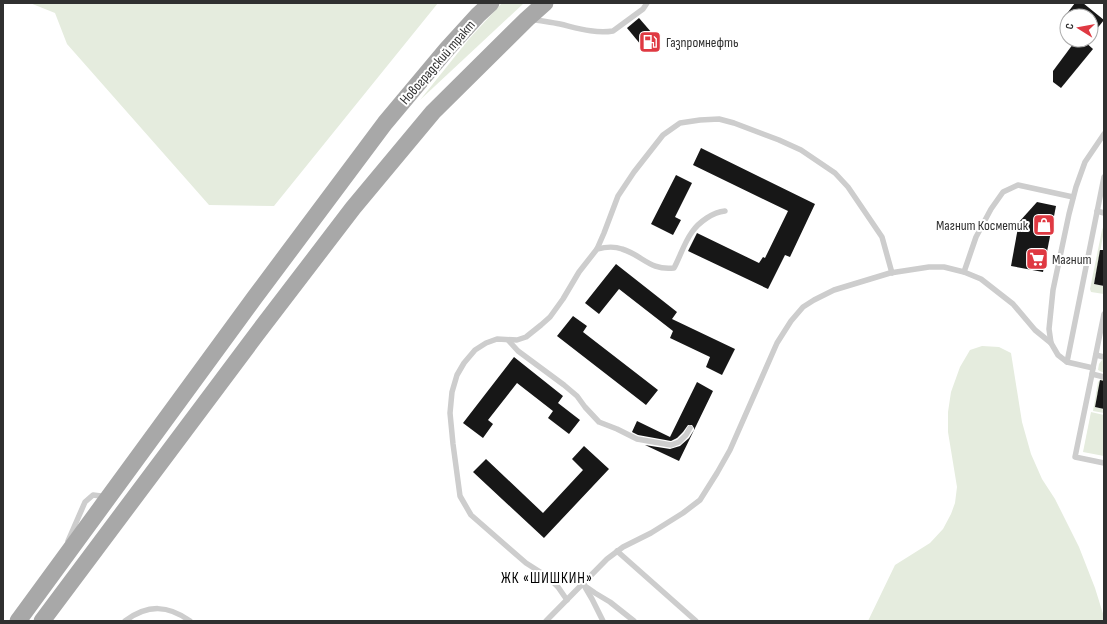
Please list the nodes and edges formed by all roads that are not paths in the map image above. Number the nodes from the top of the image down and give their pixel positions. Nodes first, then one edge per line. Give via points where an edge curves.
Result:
1 (546, 3) edge
2 (647, 3) edge
3 (482, 9) edge
4 (527, 19) junction
5 (1104, 134) edge
6 (1104, 177) edge
7 (1103, 189) edge
8 (1074, 197) junction
9 (725, 211) dead end
10 (1097, 211) junction
11 (1104, 212) edge
12 (597, 249) junction
13 (892, 272) junction
14 (964, 272) junction
15 (1104, 314) edge
16 (508, 340) junction
17 (1051, 343) junction
18 (1096, 355) junction
19 (1104, 357) edge
20 (1067, 362) junction
21 (1093, 368) junction
22 (1092, 374) junction
23 (1104, 377) edge
24 (690, 428) dead end
25 (1104, 463) edge
26 (106, 500) junction
27 (114, 525) junction
28 (617, 551) junction
29 (582, 584) junction
30 (567, 600) junction
31 (18, 621) edge
32 (42, 621) edge
33 (125, 621) edge
34 (190, 621) edge
35 (546, 621) edge
36 (603, 621) edge
37 (634, 621) edge
38 (696, 621) edge

1 - 4 main road
2 - 4 lane via 643,9 613,31 607,32
3 - 26 main road, Новоградский тракт via 385,123
4 - 27 main road via 433,112 353,208
5 - 8 lane via 1085,162
6 - 7 lane
7 - 10 lane
8 - 14 lane via 1018,186 1003,192 976,237
8 - 17 lane via 1053,290 1049,329
9 - 12 lane via 707,218 692,232 674,268 658,268 621,248
10 - 11 lane
10 - 20 lane
12 - 13 lane via 618,196 664,136 680,123 719,119 801,150 835,173 848,187 882,237
12 - 16 lane via 550,317 526,337
13 - 14 lane via 944,267
13 - 28 lane via 834,290 803,307 777,343 730,450 700,500 651,533
14 - 17 lane via 981,279 1013,304 1035,330
15 - 18 lane
16 - 24 lane via 518,352 564,384 600,422 637,439 671,445 679,442
16 - 30 lane via 497,339 475,350 457,375 450,413 460,496 471,515 526,562 548,577
17 - 20 lane via 1058,355
18 - 19 lane
18 - 21 lane
20 - 21 lane
21 - 22 lane
22 - 23 lane
22 - 25 lane via 1074,457
26 - 27 main road via 116,514
26 - 31 main road, Новоградский тракт
27 - 32 main road
28 - 29 lane
28 - 38 lane
29 - 30 lane
29 - 36 lane
29 - 37 lane
30 - 35 lane
33 - 34 lane via 144,611 164,608 181,614

